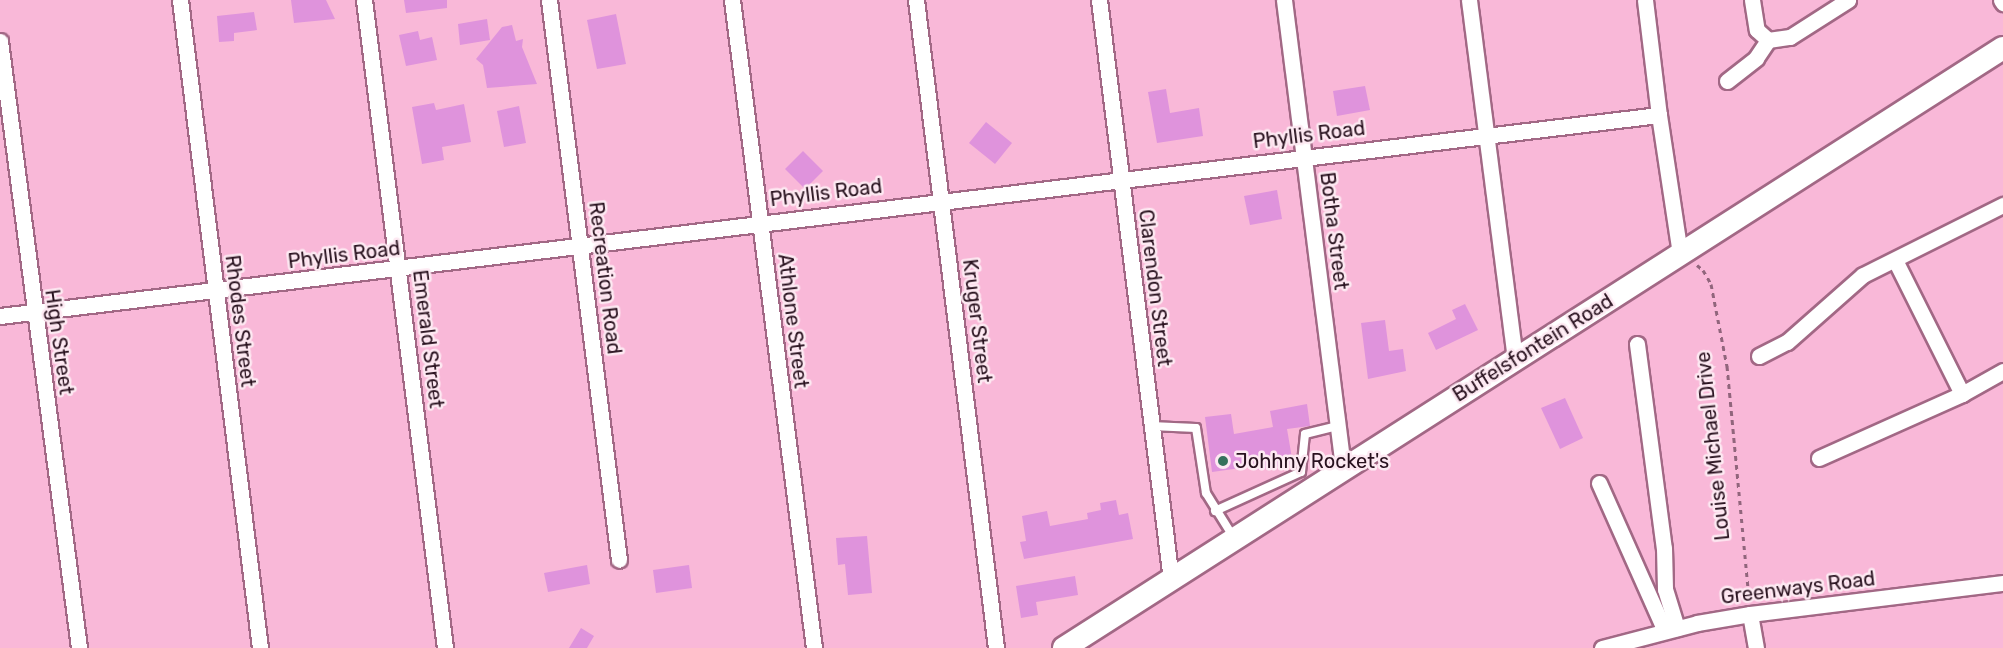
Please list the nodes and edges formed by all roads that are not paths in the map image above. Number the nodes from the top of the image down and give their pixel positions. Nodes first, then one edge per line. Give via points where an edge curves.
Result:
1 (180, 0) edge
2 (364, 0) edge
3 (549, 0) edge
4 (732, 0) edge
5 (916, 0) edge
6 (1099, 0) edge
7 (1284, 0) edge
8 (1469, 0) edge
9 (1645, 0) edge
10 (1752, 0) edge
11 (1848, 0) edge
12 (1768, 40) junction
13 (0, 42) edge
14 (2002, 51) edge
15 (1727, 81) dead end
16 (1659, 115) junction
17 (1485, 135) junction
18 (1304, 156) junction
19 (1121, 179) junction
20 (940, 200) junction
21 (2003, 205) edge
22 (759, 222) junction
23 (580, 247) junction
24 (1680, 254) junction
25 (1895, 260) junction
26 (398, 269) junction
27 (215, 292) junction
28 (34, 311) junction
29 (0, 316) edge
30 (1637, 344) dead end
31 (1759, 356) dead end
32 (1515, 360) junction
33 (2003, 371) edge
34 (1962, 394) junction
35 (1151, 426) junction
36 (1337, 426) junction
37 (1819, 458) dead end
38 (1343, 468) junction
39 (1599, 483) dead end
40 (1215, 511) junction
41 (1234, 538) junction
42 (619, 561) dead end
43 (1171, 580) junction
44 (2003, 583) edge
45 (1750, 614) junction
46 (1671, 629) junction
47 (79, 648) edge
48 (260, 648) edge
49 (445, 648) edge
50 (814, 648) edge
51 (996, 648) edge
52 (1064, 648) edge
53 (1602, 648) edge
54 (1756, 648) edge

1 - 27 street, Rhodes Street
2 - 26 street, Emerald Street
3 - 23 street, Recreation Road
4 - 22 street, Athlone Street
5 - 20 street, Kruger Street
6 - 19 street, Clarendon Street
7 - 18 street, Botha Street
8 - 17 street
9 - 16 street
10 - 12 street via 1757,30
11 - 12 street via 1790,37
12 - 15 street via 1756,58
13 - 28 street, High Street
14 - 24 main road, Buffelsfontein Road
16 - 17 street, Phyllis Road
16 - 24 street
17 - 18 street, Phyllis Road
17 - 32 street
18 - 19 street, Phyllis Road
18 - 36 street, Botha Street
19 - 20 street, Phyllis Road
19 - 35 street, Clarendon Street
20 - 22 street, Phyllis Road
20 - 51 street, Kruger Street
21 - 25 street
22 - 23 street, Phyllis Road
22 - 50 street, Athlone Street
23 - 26 street, Phyllis Road
23 - 42 street, Recreation Road
24 - 32 main road, Buffelsfontein Road
25 - 31 street via 1863,275 1787,342
25 - 34 street
26 - 27 street, Phyllis Road
26 - 49 street, Emerald Street
27 - 28 street, Phyllis Road
27 - 48 street, Rhodes Street
28 - 29 street, Phyllis Road
28 - 47 street, High Street
30 - 46 street
32 - 38 main road, Buffelsfontein Road
33 - 34 street
34 - 37 street
35 - 40 lane via 1196,428 1206,493
35 - 43 street, Clarendon Street
36 - 38 street, Botha Street
36 - 40 lane via 1305,434 1301,472
38 - 41 main road, Buffelsfontein Road
39 - 46 street
40 - 41 lane
41 - 43 main road, Buffelsfontein Road
43 - 52 main road, Buffelsfontein Road
44 - 45 street, Greenways Road
45 - 46 street, Greenways Road
45 - 54 street
46 - 53 street, Greenways Road

